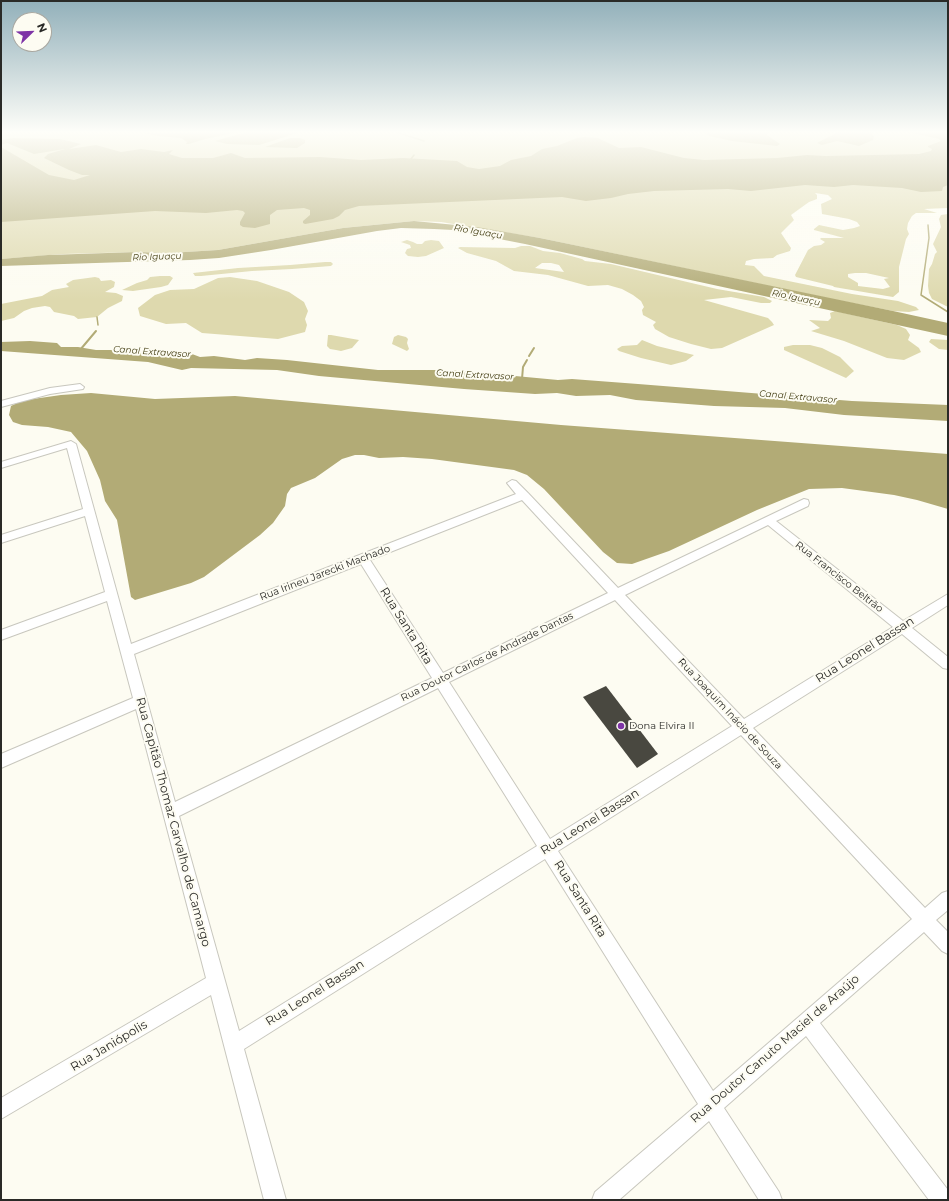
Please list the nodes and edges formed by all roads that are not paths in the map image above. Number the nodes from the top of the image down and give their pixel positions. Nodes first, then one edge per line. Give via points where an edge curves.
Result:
1 (80, 387) dead end
2 (1, 404) edge
3 (1, 464) edge
4 (512, 483) dead end
5 (524, 495) junction
6 (804, 503) dead end
7 (89, 511) junction
8 (768, 520) junction
9 (1, 539) edge
10 (363, 558) junction
11 (617, 594) junction
12 (112, 595) junction
13 (948, 599) edge
14 (902, 627) junction
15 (1, 635) edge
16 (127, 651) junction
17 (948, 664) edge
18 (441, 680) junction
19 (140, 702) junction
20 (742, 727) junction
21 (1, 761) edge
22 (170, 812) junction
23 (548, 848) junction
24 (948, 899) edge
25 (924, 920) junction
26 (948, 945) edge
27 (216, 982) junction
28 (807, 1022) junction
29 (233, 1045) junction
30 (711, 1106) junction
31 (1, 1109) edge
32 (275, 1200) edge
33 (603, 1200) edge
34 (771, 1200) edge
35 (942, 1200) edge

1 - 2 street via 50,391
3 - 7 street, Rua Capitão Thomaz Carvalho de Camargo via 71,444
4 - 5 street, Rua Joaquim Inácio de Souza
5 - 10 street, Rua Irineu Jarecki Machado
5 - 11 street, Rua Joaquim Inácio de Souza
6 - 8 street, Rua Doutor Carlos de Andrade Dantas
7 - 9 street
7 - 12 street, Rua Capitão Thomaz Carvalho de Camargo
8 - 11 street, Rua Doutor Carlos de Andrade Dantas
8 - 14 street, Rua Francisco Beltrão
10 - 16 street, Rua Irineu Jarecki Machado
10 - 18 street, Rua Santa Rita
11 - 18 street, Rua Doutor Carlos de Andrade Dantas
11 - 20 street, Rua Joaquim Inácio de Souza
12 - 15 street
12 - 16 street, Rua Capitão Thomaz Carvalho de Camargo
13 - 14 street, Rua Leonel Bassan
14 - 17 street, Rua Francisco Beltrão
14 - 20 street, Rua Leonel Bassan
16 - 19 street, Rua Capitão Thomaz Carvalho de Camargo
18 - 22 street, Rua Doutor Carlos de Andrade Dantas
18 - 23 street, Rua Santa Rita
19 - 21 street
19 - 22 street, Rua Capitão Thomaz Carvalho de Camargo
20 - 23 street, Rua Leonel Bassan
20 - 25 street, Rua Joaquim Inácio de Souza
22 - 27 street, Rua Capitão Thomaz Carvalho de Camargo
23 - 29 street, Rua Leonel Bassan
23 - 30 street, Rua Santa Rita
24 - 25 street, Rua Doutor Canuto Maciel de Araújo
25 - 26 street, Rua Joaquim Inácio de Souza
25 - 28 street, Rua Doutor Canuto Maciel de Araújo
27 - 29 street, Rua Capitão Thomaz Carvalho de Camargo
27 - 31 street, Rua Janiópolis
28 - 30 street, Rua Doutor Canuto Maciel de Araújo
28 - 35 street
29 - 32 street, Rua Capitão Thomaz Carvalho de Camargo
30 - 33 street, Rua Doutor Canuto Maciel de Araújo
30 - 34 street, Rua Santa Rita

